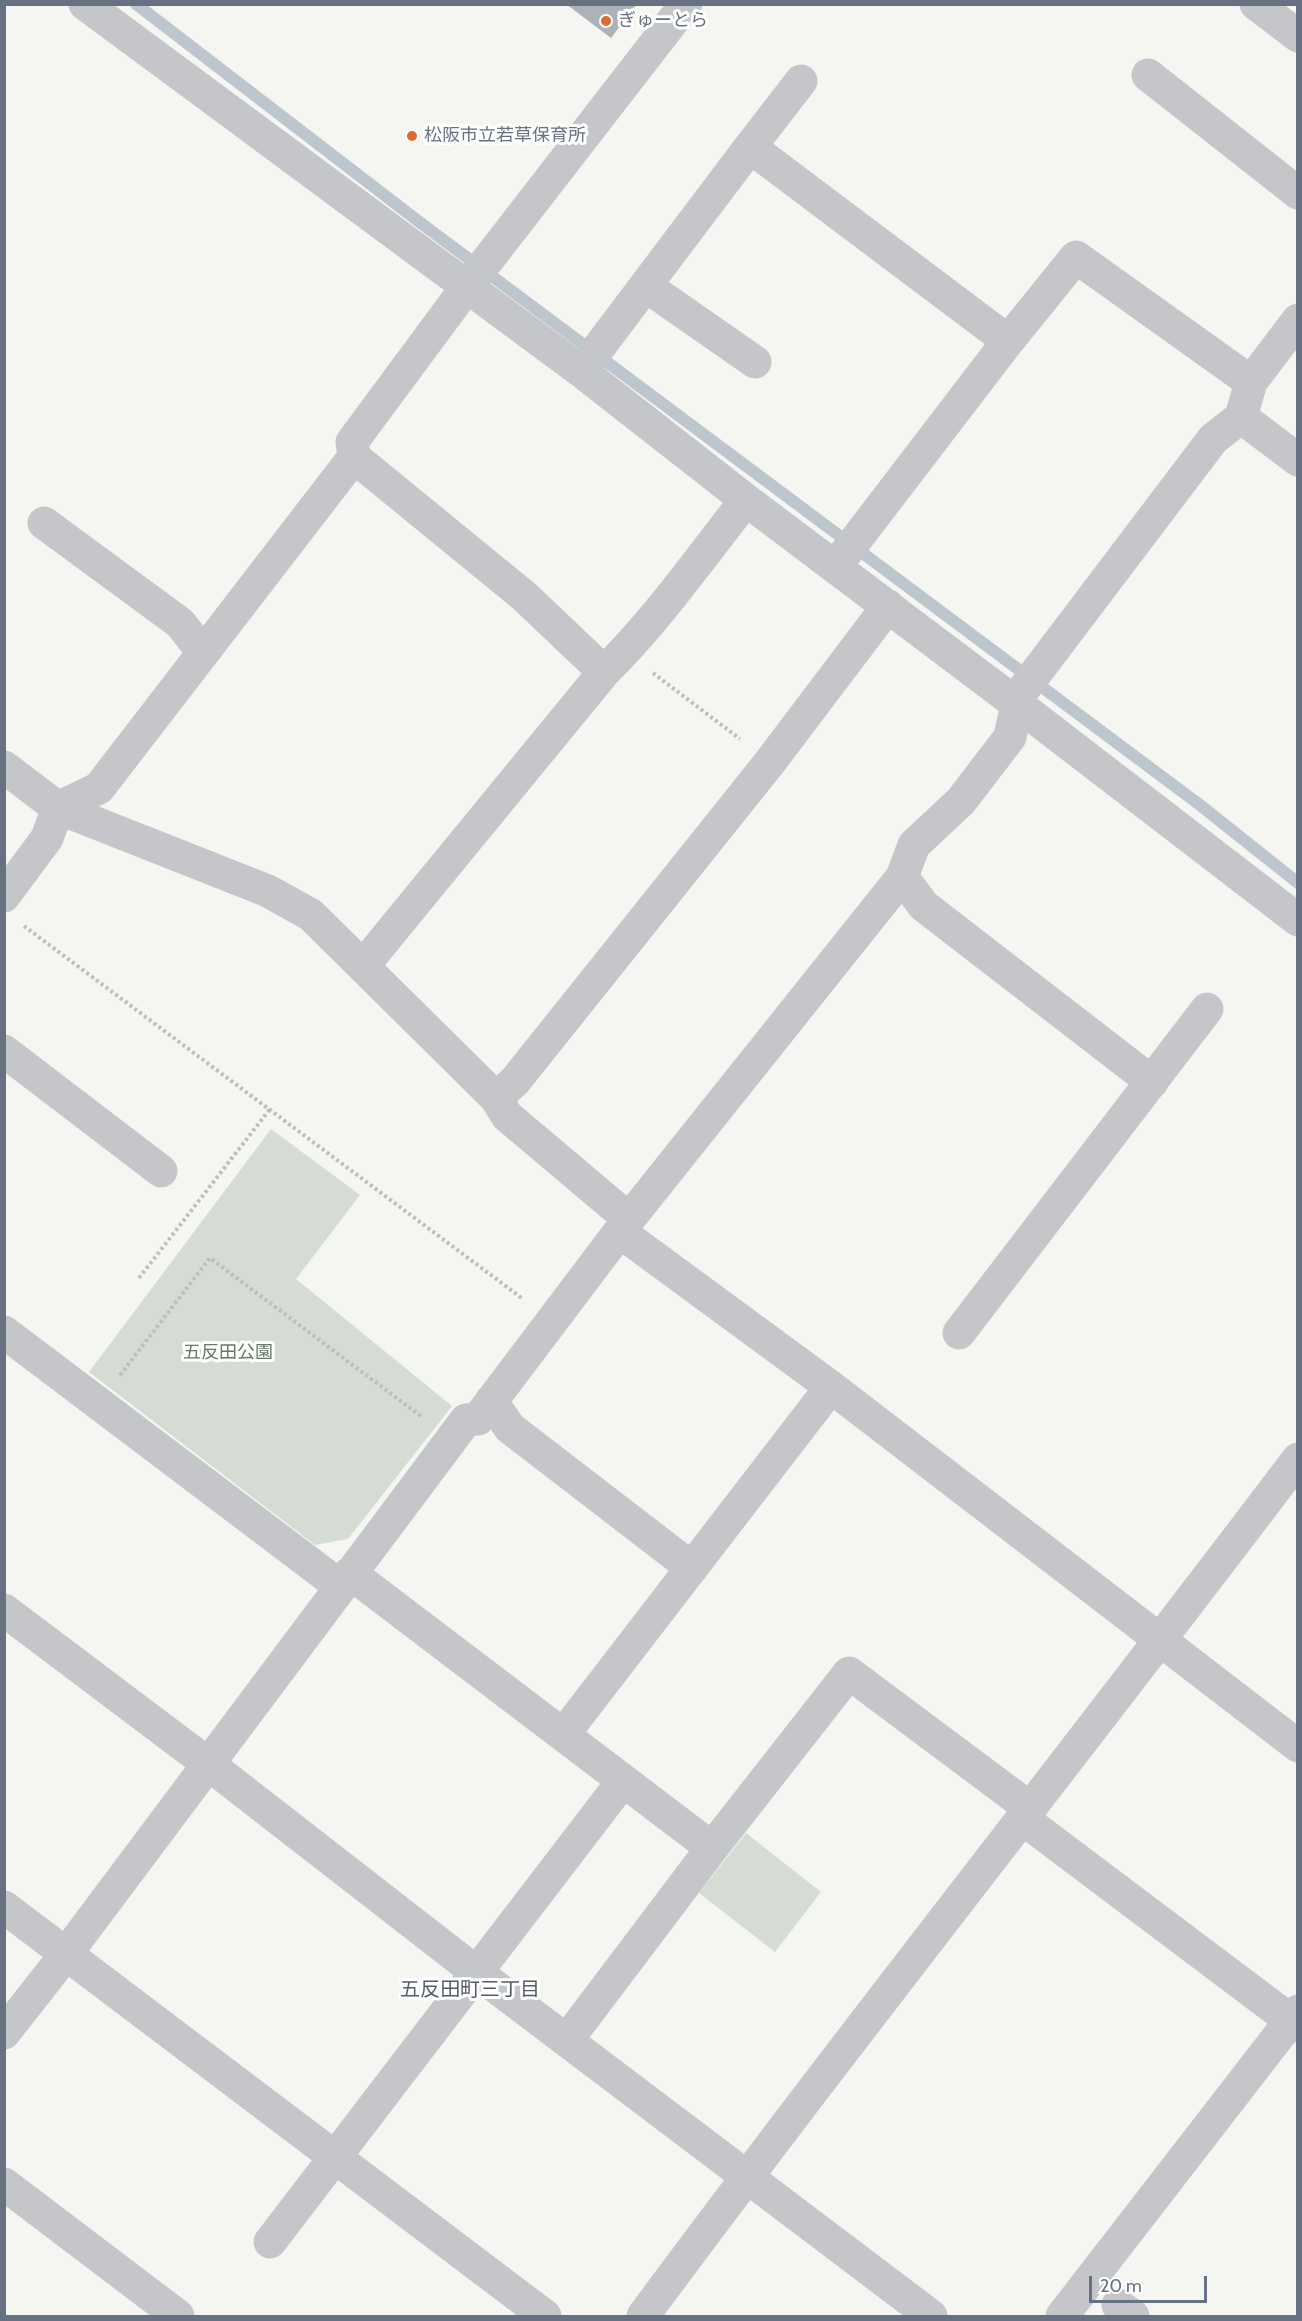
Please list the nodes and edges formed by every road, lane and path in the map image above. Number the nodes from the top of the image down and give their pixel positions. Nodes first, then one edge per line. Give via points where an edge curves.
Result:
1 (85, 4) edge
2 (686, 4) edge
3 (1256, 4) edge
4 (1298, 36) edge
5 (1148, 75) dead end
6 (801, 81) dead end
7 (750, 147) junction
8 (1298, 193) edge
9 (476, 275) junction
10 (646, 286) junction
11 (1298, 320) edge
12 (1008, 341) junction
13 (590, 359) junction
14 (755, 362) dead end
15 (1251, 382) junction
16 (1241, 417) junction
17 (354, 457) junction
18 (1298, 460) edge
19 (746, 500) junction
20 (44, 523) dead end
21 (838, 562) junction
22 (888, 606) junction
23 (204, 652) junction
24 (615, 662) junction
25 (1026, 688) junction
26 (770, 762) junction
27 (4, 767) edge
28 (58, 808) junction
29 (902, 877) junction
30 (4, 896) edge
31 (1298, 920) edge
32 (23, 925) dead end
33 (363, 966) junction
34 (1207, 1009) dead end
35 (4, 1051) edge
36 (1152, 1082) junction
37 (496, 1098) junction
38 (270, 1109) junction
39 (161, 1171) dead end
40 (625, 1225) junction
41 (139, 1278) dead end
42 (531, 1305) dead end
43 (4, 1332) edge
44 (959, 1333) dead end
45 (831, 1387) junction
46 (491, 1401) junction
47 (99, 1402) junction
48 (452, 1439) junction
49 (1298, 1459) edge
50 (692, 1568) junction
51 (345, 1579) junction
52 (4, 1610) edge
53 (1159, 1641) junction
54 (563, 1735) junction
55 (1298, 1746) edge
56 (207, 1763) junction
57 (623, 1780) junction
58 (1027, 1814) junction
59 (712, 1848) junction
60 (4, 1907) edge
61 (66, 1954) junction
62 (476, 1972) junction
63 (1295, 2019) edge
64 (4, 2033) edge
65 (567, 2040) junction
66 (336, 2157) junction
67 (746, 2176) junction
68 (4, 2184) edge
69 (270, 2242) dead end
70 (178, 2316) edge
71 (545, 2316) edge
72 (643, 2316) edge
73 (931, 2316) edge
74 (1062, 2316) edge

1 - 9 street
2 - 9 street
3 - 4 street
5 - 8 street
6 - 7 street
7 - 10 street
7 - 12 street
9 - 13 street
9 - 17 street via 352,442
10 - 13 street
10 - 14 street
11 - 15 street
12 - 15 street via 1076,257
12 - 21 street
13 - 19 street
15 - 16 street
16 - 18 street
16 - 25 street via 1213,439
17 - 23 street
17 - 24 street via 525,596
19 - 21 street
19 - 24 street
20 - 23 street via 180,623
21 - 22 street
22 - 25 street
22 - 26 street
23 - 28 street via 99,788
24 - 26 path
24 - 33 street
25 - 29 street via 1010,737 961,801 914,845
25 - 31 street
26 - 37 street via 515,1081
27 - 28 street
28 - 30 street via 47,838
28 - 33 street via 268,891 311,915
29 - 36 street via 924,906
29 - 40 street
32 - 38 path
33 - 37 street
34 - 36 street
35 - 39 street
36 - 44 street
37 - 40 street via 507,1116
38 - 41 path
38 - 42 path
40 - 45 street
40 - 46 street
43 - 47 street
45 - 50 street
45 - 53 street
46 - 48 street via 478,1419 466,1420
46 - 50 street via 510,1428
47 - 48 path via 210,1258
47 - 51 street
48 - 51 street
49 - 53 street
50 - 54 street
51 - 54 street
51 - 56 street
52 - 56 street
53 - 55 street
53 - 58 street
54 - 57 street
56 - 61 street
56 - 62 street
57 - 59 street
57 - 62 street
58 - 59 street via 849,1673
58 - 63 street
58 - 67 street
59 - 65 street
60 - 61 street
61 - 64 street
61 - 66 street
62 - 65 street
62 - 66 street
63 - 74 street
65 - 67 street
66 - 69 street
66 - 71 street
67 - 72 street
67 - 73 street
68 - 70 street

